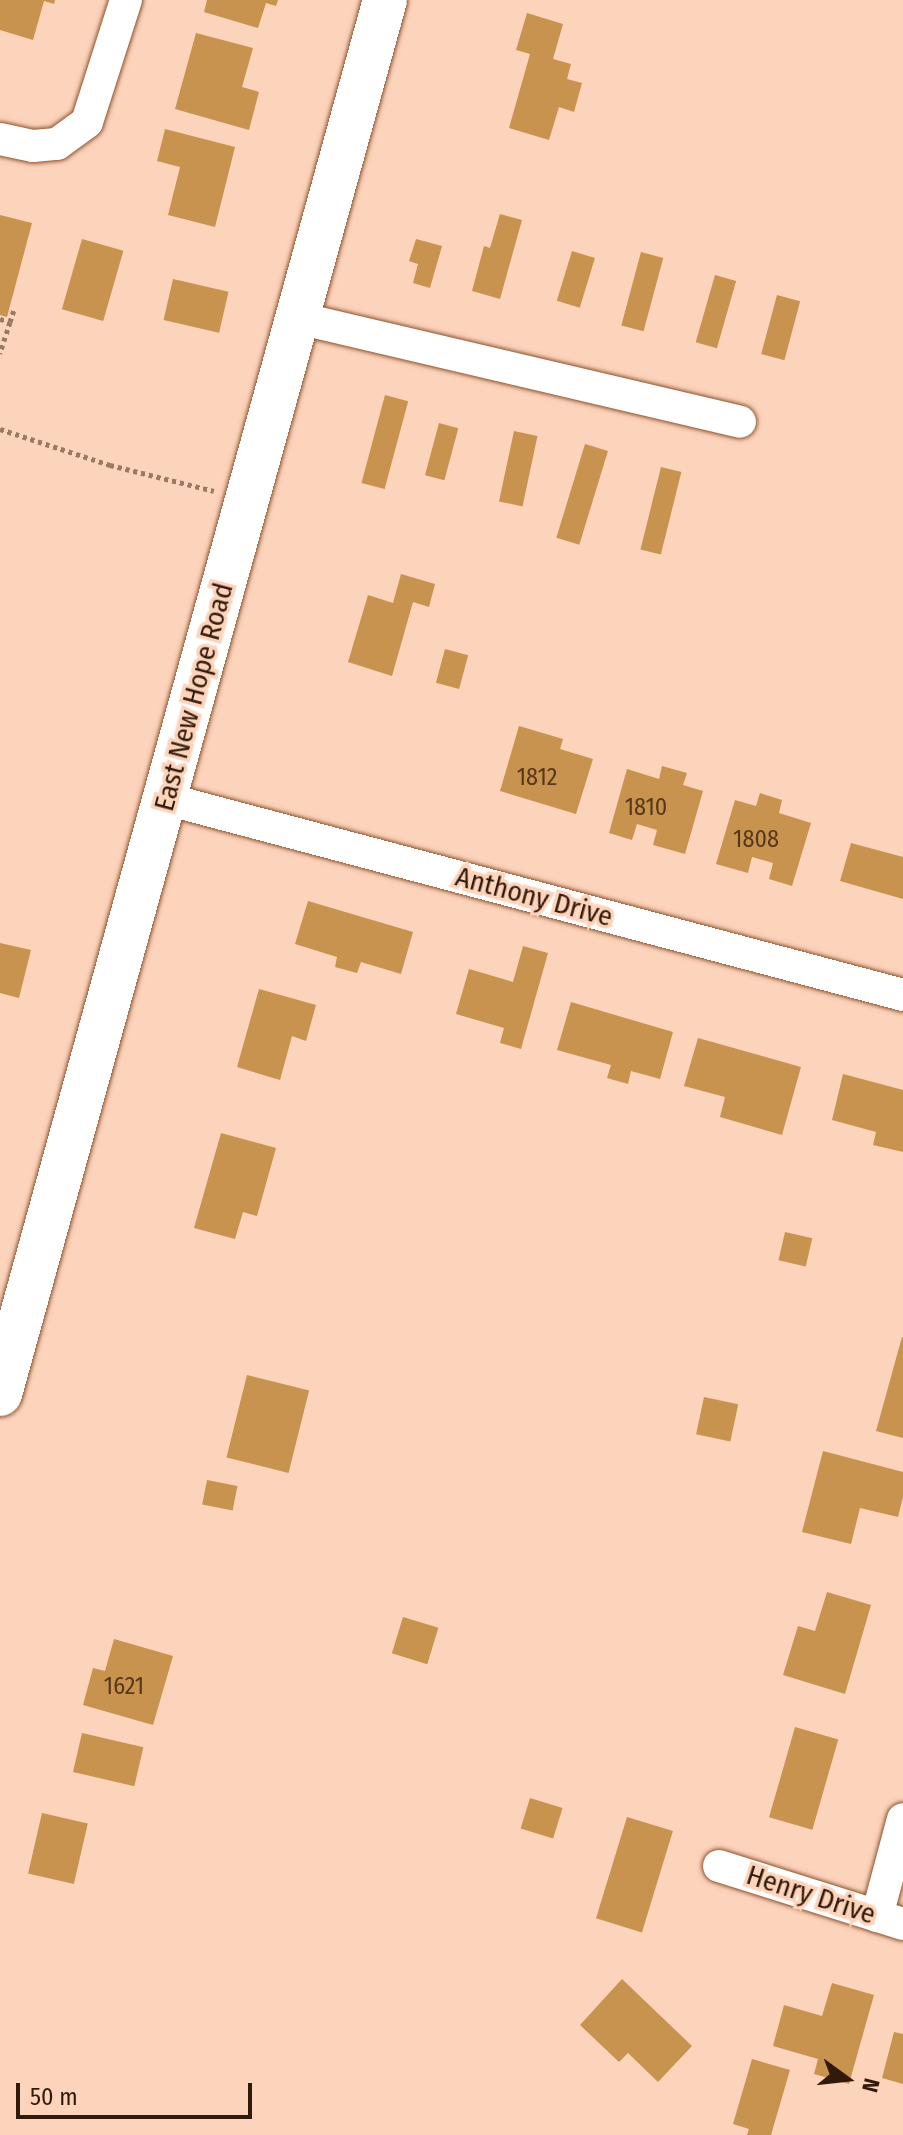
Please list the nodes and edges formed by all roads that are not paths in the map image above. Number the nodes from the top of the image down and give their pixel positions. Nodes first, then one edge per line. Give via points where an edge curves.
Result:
1 (126, 0) edge
2 (385, 0) edge
3 (0, 139) edge
4 (298, 318) junction
5 (740, 422) dead end
6 (166, 799) junction
7 (903, 995) edge
8 (0, 1394) edge
9 (903, 1819) edge
10 (719, 1866) dead end
11 (890, 1920) edge

1 - 3 street via 87,122 57,144 33,146
2 - 4 street, East New Hope Road
4 - 5 street
4 - 6 street, East New Hope Road
6 - 7 street, Anthony Drive
6 - 8 street, East New Hope Road
9 - 11 street
10 - 11 street, Henry Drive

